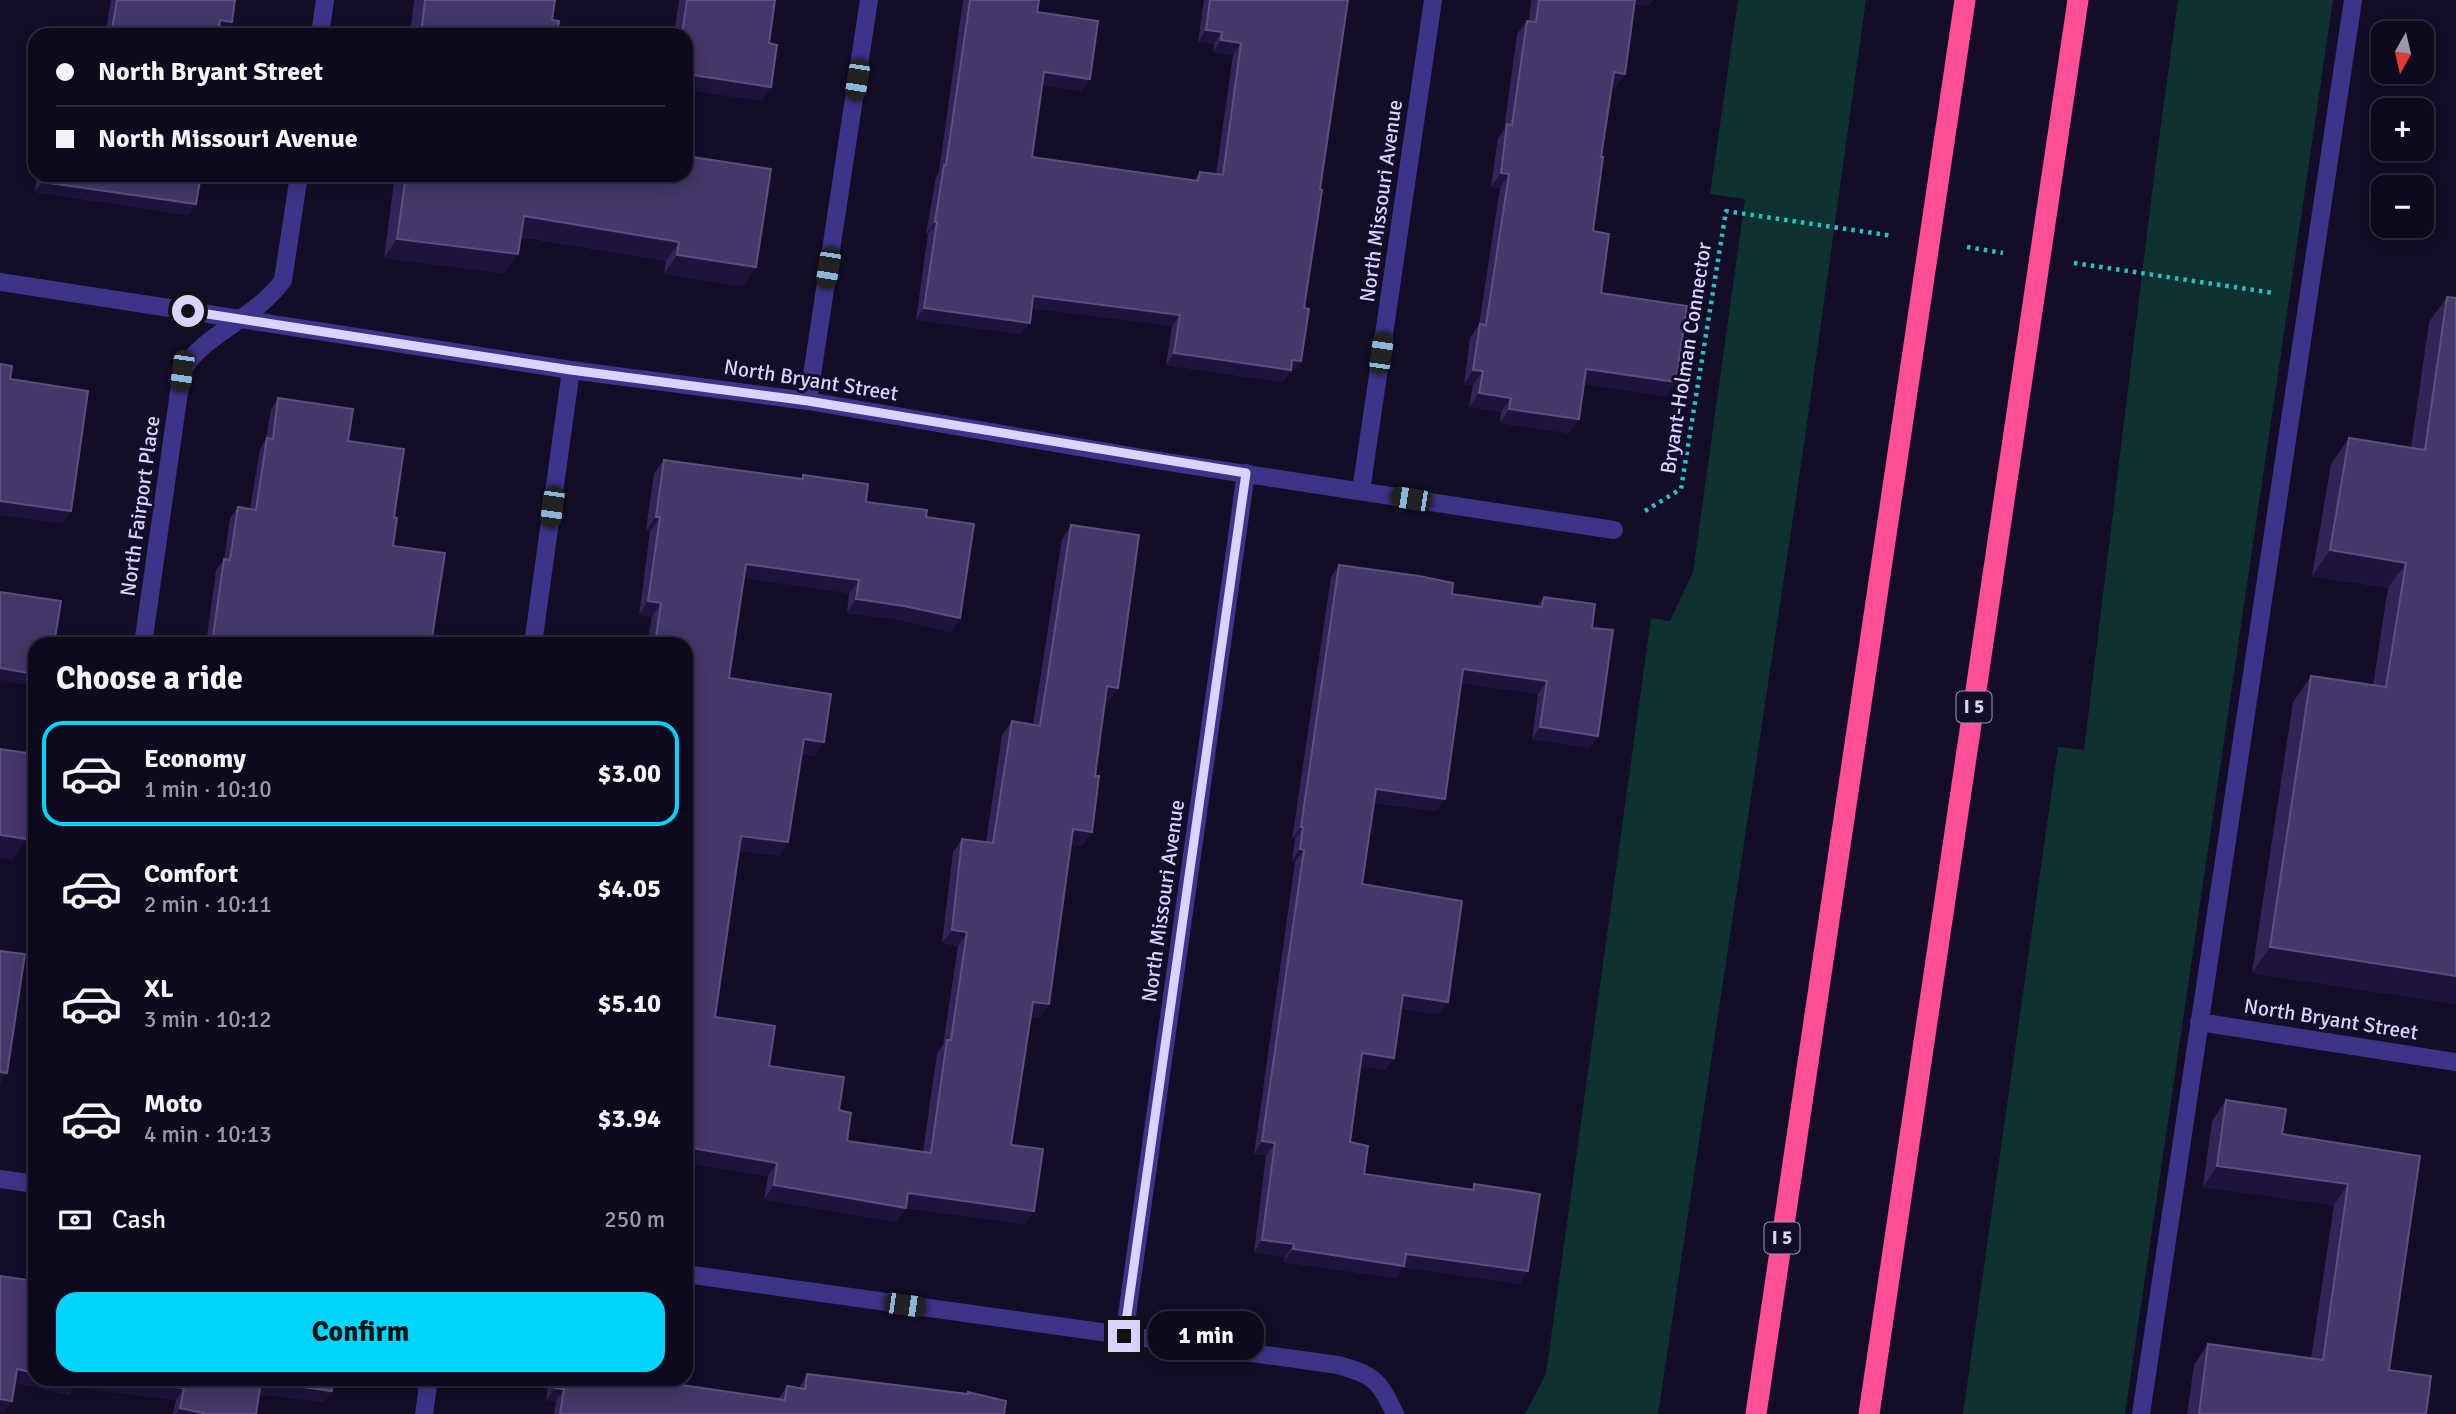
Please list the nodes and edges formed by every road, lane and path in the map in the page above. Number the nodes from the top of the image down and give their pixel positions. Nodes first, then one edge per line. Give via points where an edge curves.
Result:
1 (325, 0) edge
2 (869, 0) edge
3 (1433, 0) edge
4 (1965, 0) edge
5 (2078, 0) edge
6 (2353, 0) edge
7 (321, 28) edge
8 (298, 182) edge
9 (1742, 214) dead end
10 (0, 282) edge
11 (242, 319) junction
12 (571, 370) junction
13 (808, 401) junction
14 (1246, 473) junction
15 (1361, 491) junction
16 (1614, 530) joint
17 (144, 637) edge
18 (534, 637) edge
19 (2199, 1022) junction
20 (2456, 1062) edge
21 (0, 1179) edge
22 (28, 1183) edge
23 (693, 1276) edge
24 (1124, 1336) junction
25 (428, 1386) edge
26 (424, 1414) edge
27 (1395, 1414) edge
28 (1756, 1414) edge
29 (1870, 1414) edge
30 (2141, 1414) edge

1 - 7 street
2 - 13 street
3 - 15 street, North Missouri Avenue
4 - 28 highway, I 5
5 - 29 highway, I 5
6 - 19 street
8 - 11 street, North Fairport Place via 283,279
9 - 16 path, Bryant-Holman Connector via 1726,211 1681,489
10 - 11 street, North Bryant Street
11 - 12 street, North Bryant Street
11 - 17 street, North Fairport Place via 191,356 182,371
12 - 13 street, North Bryant Street
12 - 18 street
13 - 14 street, North Bryant Street
14 - 15 street, North Bryant Street
14 - 24 street, North Missouri Avenue
15 - 16 street, North Bryant Street
19 - 20 street, North Bryant Street
19 - 30 street
21 - 22 street
23 - 24 street
24 - 27 street via 1364,1372 1383,1388
25 - 26 street

